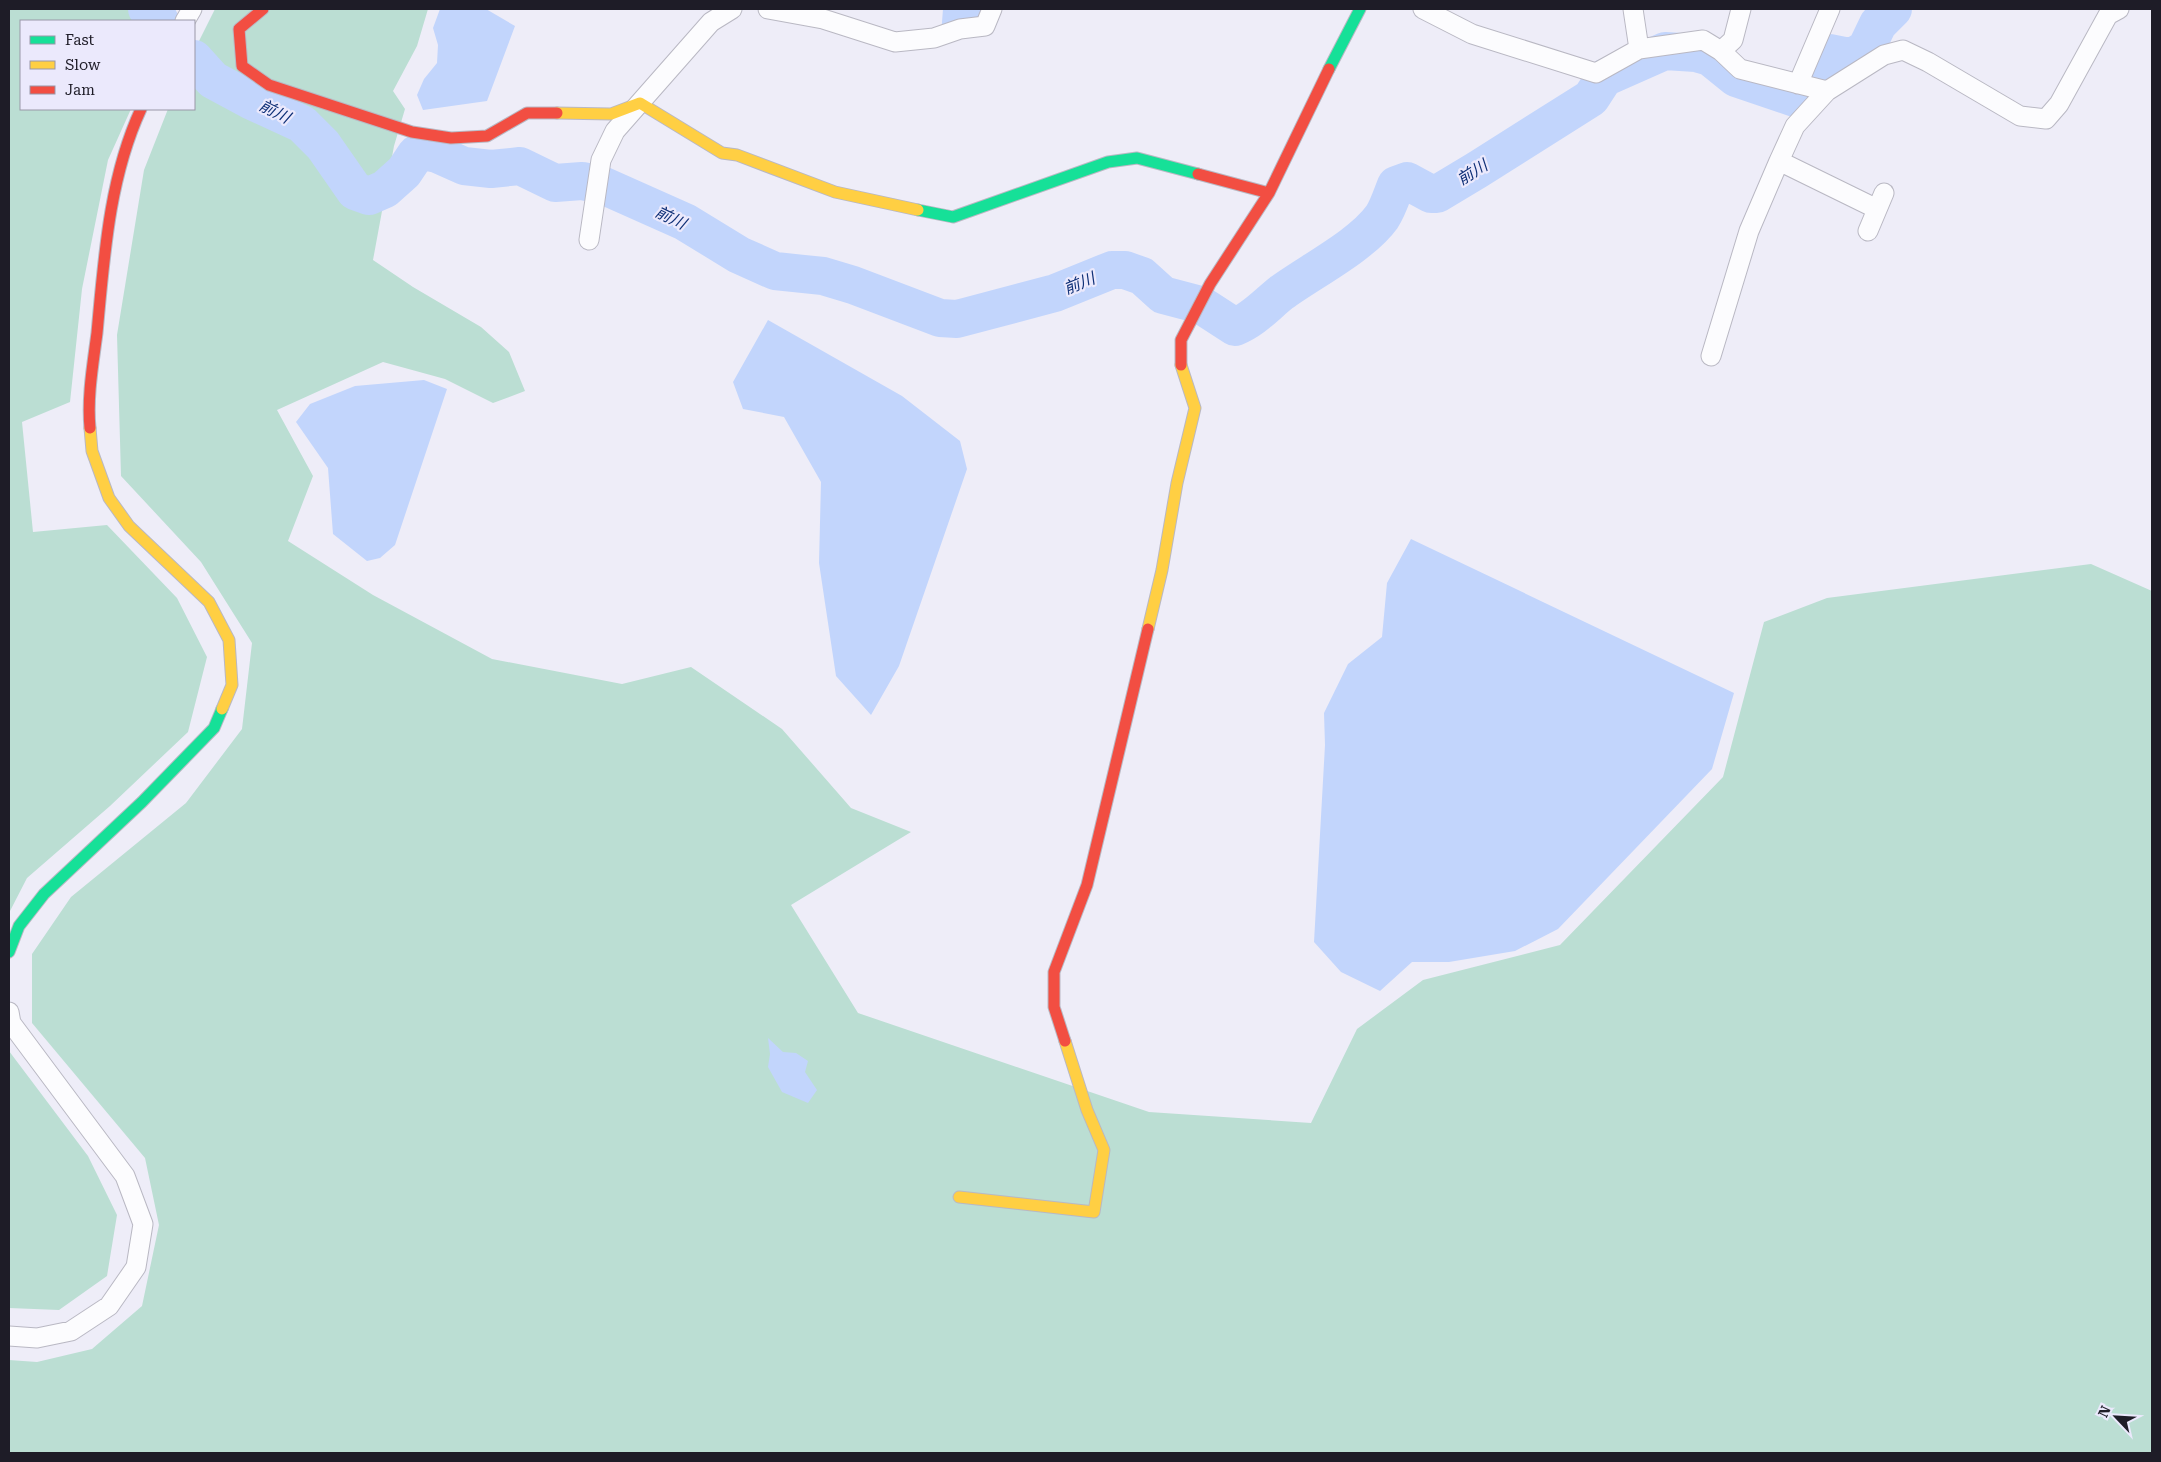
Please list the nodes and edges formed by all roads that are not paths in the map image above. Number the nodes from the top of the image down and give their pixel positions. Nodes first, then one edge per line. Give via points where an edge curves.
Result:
1 (192, 9) edge
2 (263, 9) edge
3 (732, 9) edge
4 (768, 9) edge
5 (992, 9) edge
6 (1360, 9) edge
7 (1423, 9) edge
8 (1633, 9) edge
9 (1741, 9) edge
10 (1830, 9) edge
11 (2119, 9) edge
12 (186, 20) edge
13 (1639, 49) junction
14 (1721, 51) junction
15 (1798, 84) junction
16 (1827, 91) junction
17 (640, 103) junction
18 (140, 110) edge
19 (1779, 161) junction
20 (1269, 193) junction
21 (1868, 231) dead end
22 (589, 240) dead end
23 (1712, 356) dead end
24 (9, 952) edge
25 (9, 1012) edge
26 (959, 1196) dead end
27 (9, 1336) edge

1 - 12 street
2 - 17 street via 240,29 242,66 269,85 412,132 451,138 487,136 527,114 610,114
3 - 17 street via 711,22
4 - 5 street via 823,19 895,42 934,38 960,29 985,26
6 - 20 street
7 - 13 street via 1472,34 1596,73
8 - 13 street
9 - 14 street via 1733,40
10 - 15 street
11 - 16 street via 2108,15 2059,104 2046,118 2020,116 1903,50 1884,55
13 - 14 street via 1704,40
14 - 15 street via 1740,69
15 - 16 street
16 - 19 street via 1795,126
17 - 20 street via 722,153 737,155 834,192 953,216 1108,162 1137,158
17 - 22 street via 614,131 601,160
18 - 24 street via 128,137 107,231 91,386 89,419 92,451 109,498 129,526 209,602 229,640 232,685 214,728 142,802 44,894 19,926
19 - 21 street via 1880,201
19 - 23 street via 1749,231
20 - 26 street via 1210,284 1181,340 1181,366 1196,408 1194,419 1177,483 1162,570 1087,885 1054,972 1054,1007 1104,1150 1094,1212
25 - 27 street via 11,1023 125,1176 143,1224 136,1267 109,1306 71,1331 36,1338

